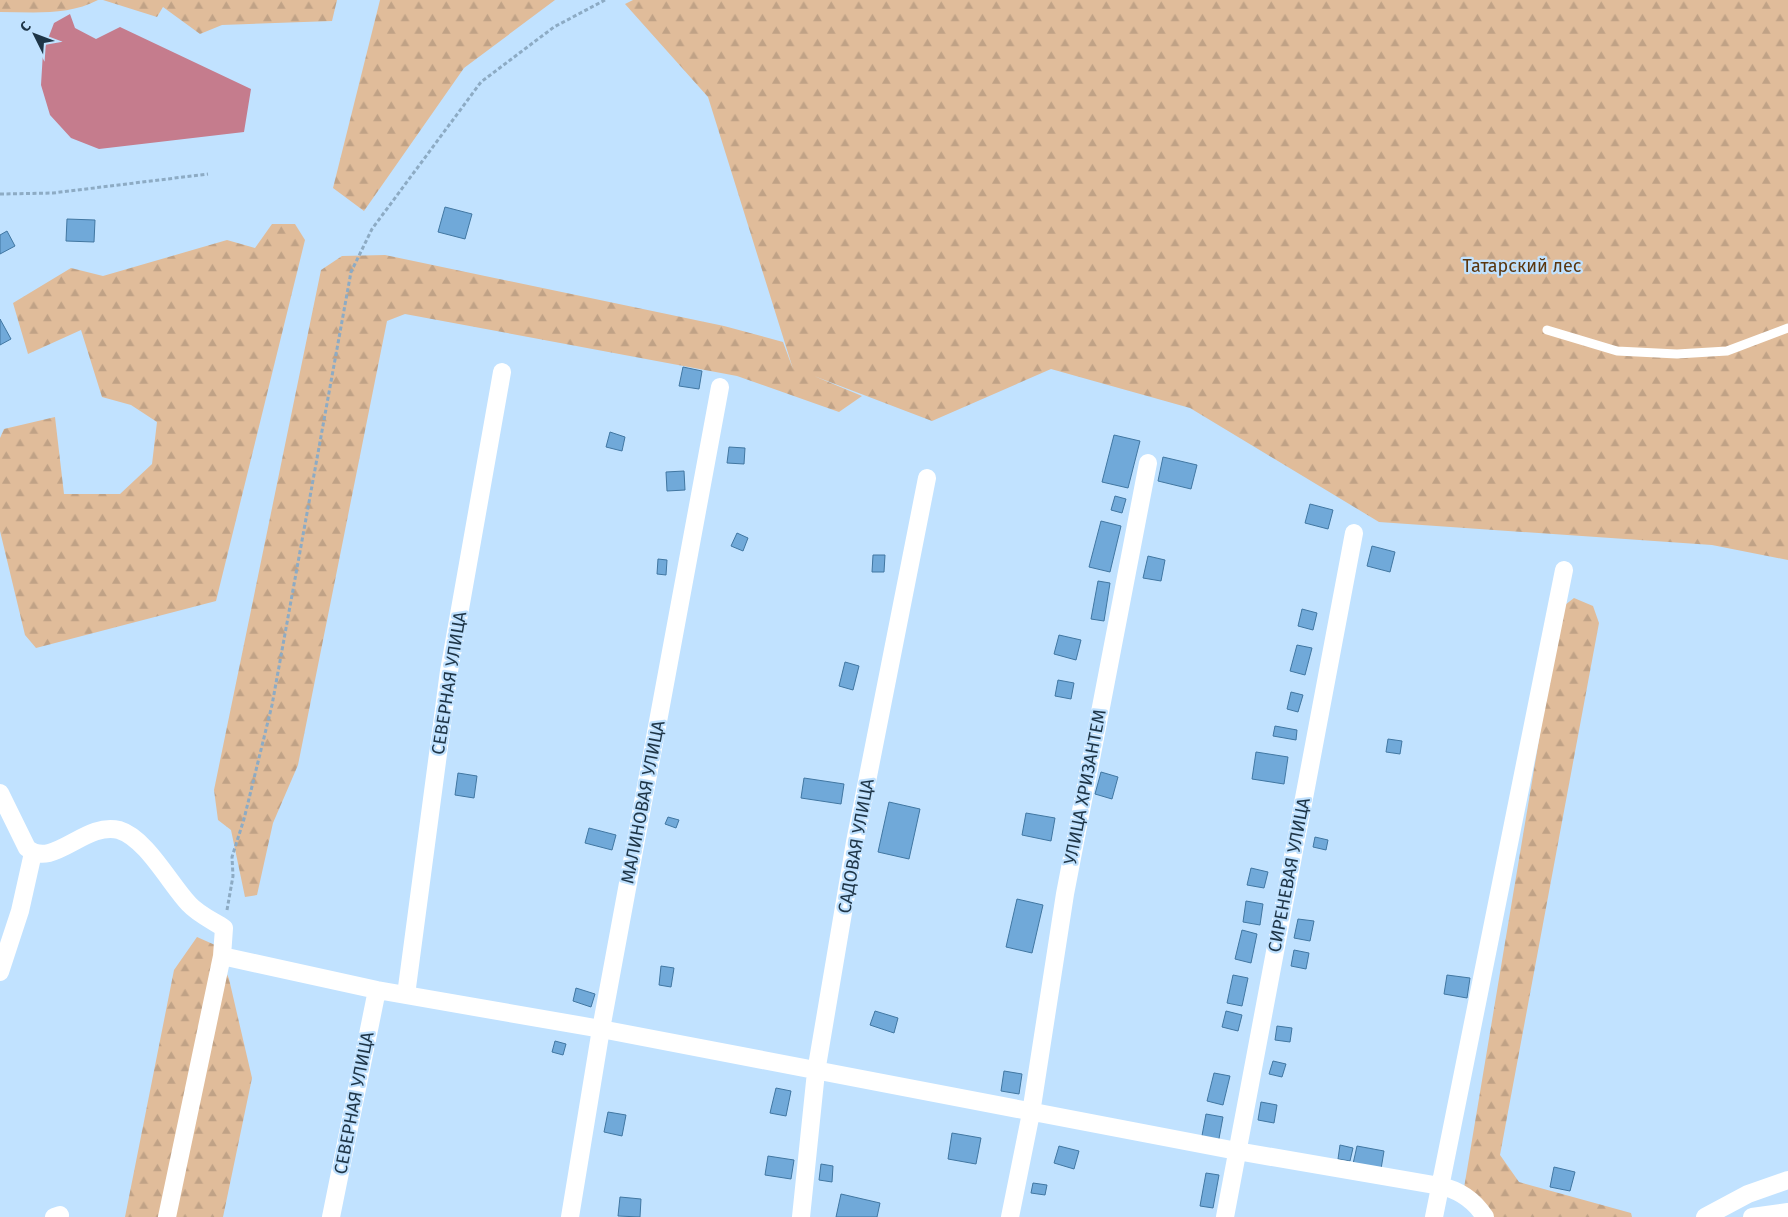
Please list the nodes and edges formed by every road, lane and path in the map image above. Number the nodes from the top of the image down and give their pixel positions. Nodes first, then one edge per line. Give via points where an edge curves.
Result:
1 (605, 0) edge
2 (208, 174) dead end
3 (0, 194) edge
4 (1788, 328) edge
5 (1547, 330) dead end
6 (502, 372) dead end
7 (720, 387) dead end
8 (1148, 463) dead end
9 (928, 478) dead end
10 (1354, 533) dead end
11 (1564, 570) dead end
12 (0, 793) edge
13 (33, 853) junction
14 (224, 928) junction
15 (222, 956) junction
16 (0, 972) edge
17 (377, 990) junction
18 (406, 995) junction
19 (601, 1029) junction
20 (816, 1072) junction
21 (1031, 1113) junction
22 (1237, 1151) junction
23 (1788, 1180) edge
24 (1440, 1186) junction
25 (1788, 1212) edge
26 (167, 1217) edge
27 (331, 1217) edge
28 (570, 1217) edge
29 (801, 1217) edge
30 (1010, 1217) edge
31 (1225, 1217) edge
32 (1434, 1217) edge
33 (1486, 1217) edge
34 (1704, 1217) edge
35 (1752, 1217) edge

1 - 14 path via 554,27 481,82 372,229 351,272 272,705 232,857
2 - 3 path via 53,193
4 - 5 lane via 1727,351 1677,354 1617,351
6 - 18 street, СЕВЕРНАЯ УЛИЦА via 449,671
7 - 19 street, МАЛИНОВАЯ УЛИЦА
8 - 21 street, УЛИЦА ХРИЗАНТЕМ via 1065,894
9 - 20 street, САДОВАЯ УЛИЦА via 855,842
10 - 22 street, СИРЕНЕВАЯ УЛИЦА
11 - 24 street
12 - 13 street via 27,848
13 - 14 street via 48,855 90,832 118,830 128,834 158,863 190,905
13 - 16 street via 20,911
14 - 15 street
15 - 17 street
15 - 26 street
17 - 18 street
17 - 27 street, СЕВЕРНАЯ УЛИЦА
18 - 19 street
19 - 20 street
19 - 28 street, МАЛИНОВАЯ УЛИЦА
20 - 21 street
20 - 29 street, САДОВАЯ УЛИЦА
21 - 22 street
21 - 30 street, УЛИЦА ХРИЗАНТЕМ
22 - 24 street
22 - 31 street, СИРЕНЕВАЯ УЛИЦА
23 - 34 street via 1748,1194
24 - 32 street
24 - 33 street via 1455,1189 1469,1198
25 - 35 street

